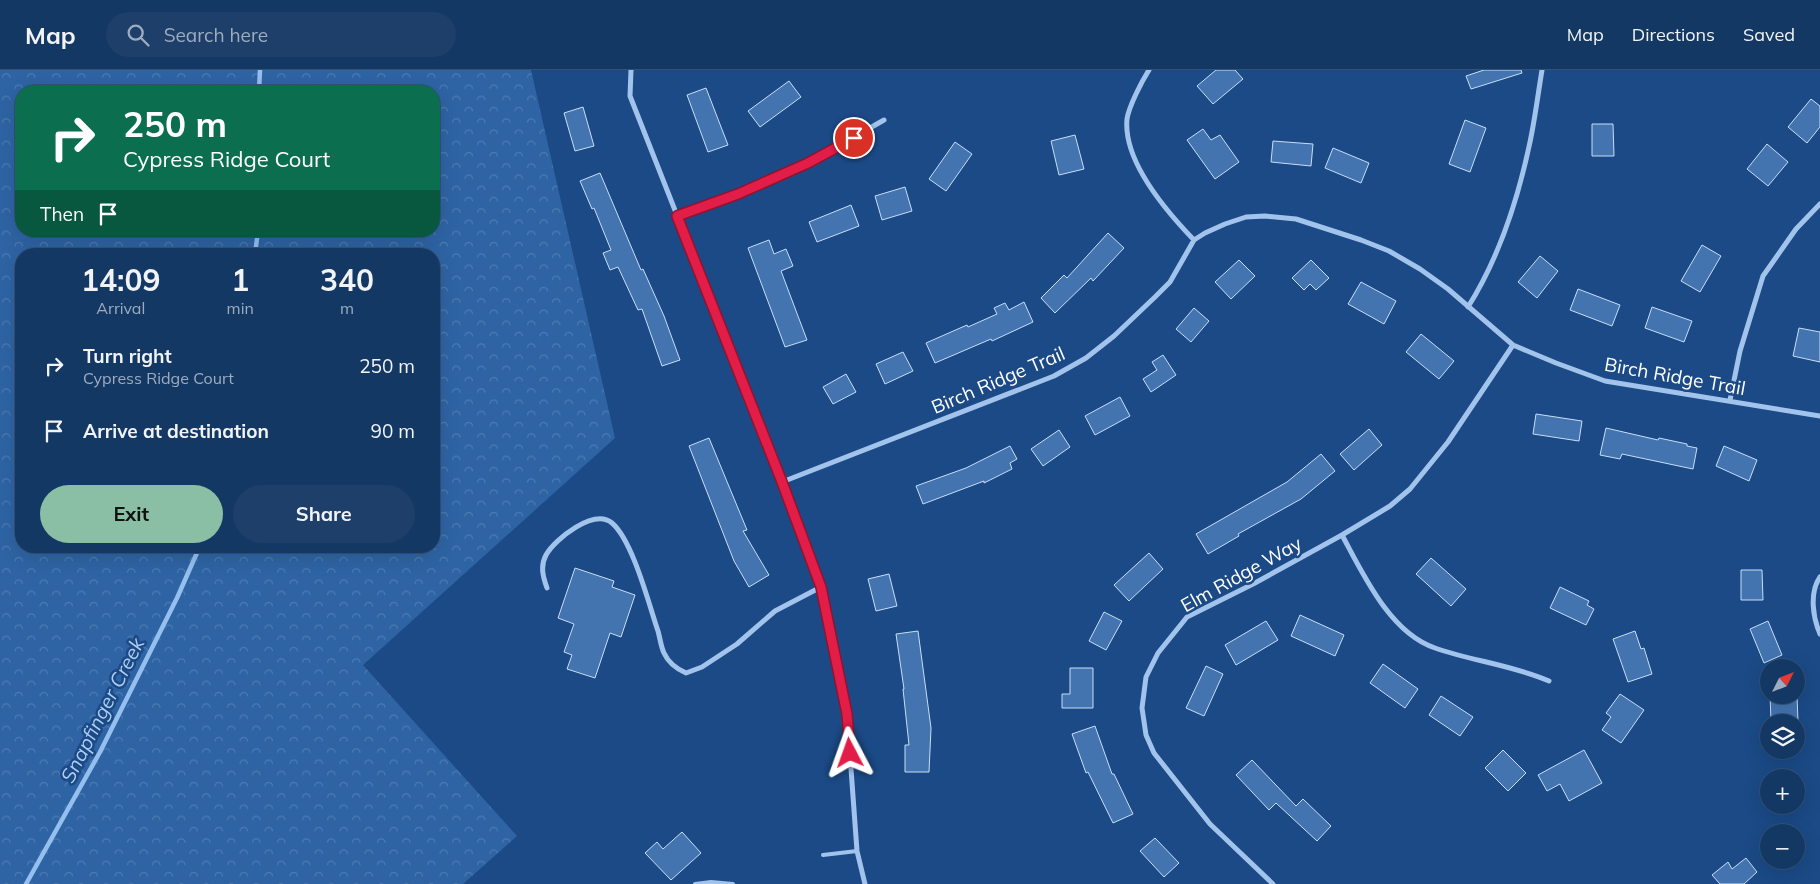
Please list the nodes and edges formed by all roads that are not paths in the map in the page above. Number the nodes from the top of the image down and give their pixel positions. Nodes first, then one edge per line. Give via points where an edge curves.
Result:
1 (631, 70) edge
2 (1149, 70) edge
3 (1542, 70) edge
4 (884, 120) dead end
5 (1820, 204) edge
6 (677, 216) junction
7 (1194, 240) junction
8 (1468, 307) junction
9 (1513, 345) junction
10 (1730, 400) junction
11 (1820, 416) edge
12 (782, 482) junction
13 (1342, 535) junction
14 (1820, 577) edge
15 (821, 587) junction
16 (547, 588) dead end
17 (1820, 634) edge
18 (1549, 681) dead end
19 (857, 851) junction
20 (823, 855) dead end
21 (695, 884) edge
22 (733, 884) edge
23 (865, 884) edge
24 (1273, 884) edge

1 - 6 street via 630,96
2 - 7 street via 1127,118 1132,155 1153,190
3 - 8 street via 1530,142 1512,209 1492,262
4 - 6 street via 808,163
5 - 10 street via 1796,229 1763,276 1740,351
6 - 12 street
7 - 8 street, Birch Ridge Trail via 1246,217 1296,219 1389,251 1420,268
7 - 12 street, Birch Ridge Trail via 1170,282 1086,358 1054,376
8 - 9 street, Birch Ridge Trail
9 - 10 street, Birch Ridge Trail via 1604,381
9 - 13 street, Elm Ridge Way via 1448,442 1410,489 1390,506
10 - 11 street, Birch Ridge Trail
12 - 15 street
13 - 18 street via 1389,614 1409,634 1433,648 1529,672
13 - 24 street, Elm Ridge Way via 1187,617 1158,653 1146,678 1142,708 1146,735 1154,753 1210,824
14 - 17 street via 1813,597
15 - 16 street via 775,610 737,644 702,667 686,673 676,668 664,654 634,561 623,536 611,522 597,518 581,523 560,539 546,555 541,573
15 - 19 street via 847,714
19 - 20 lane
19 - 23 street
21 - 22 lane

